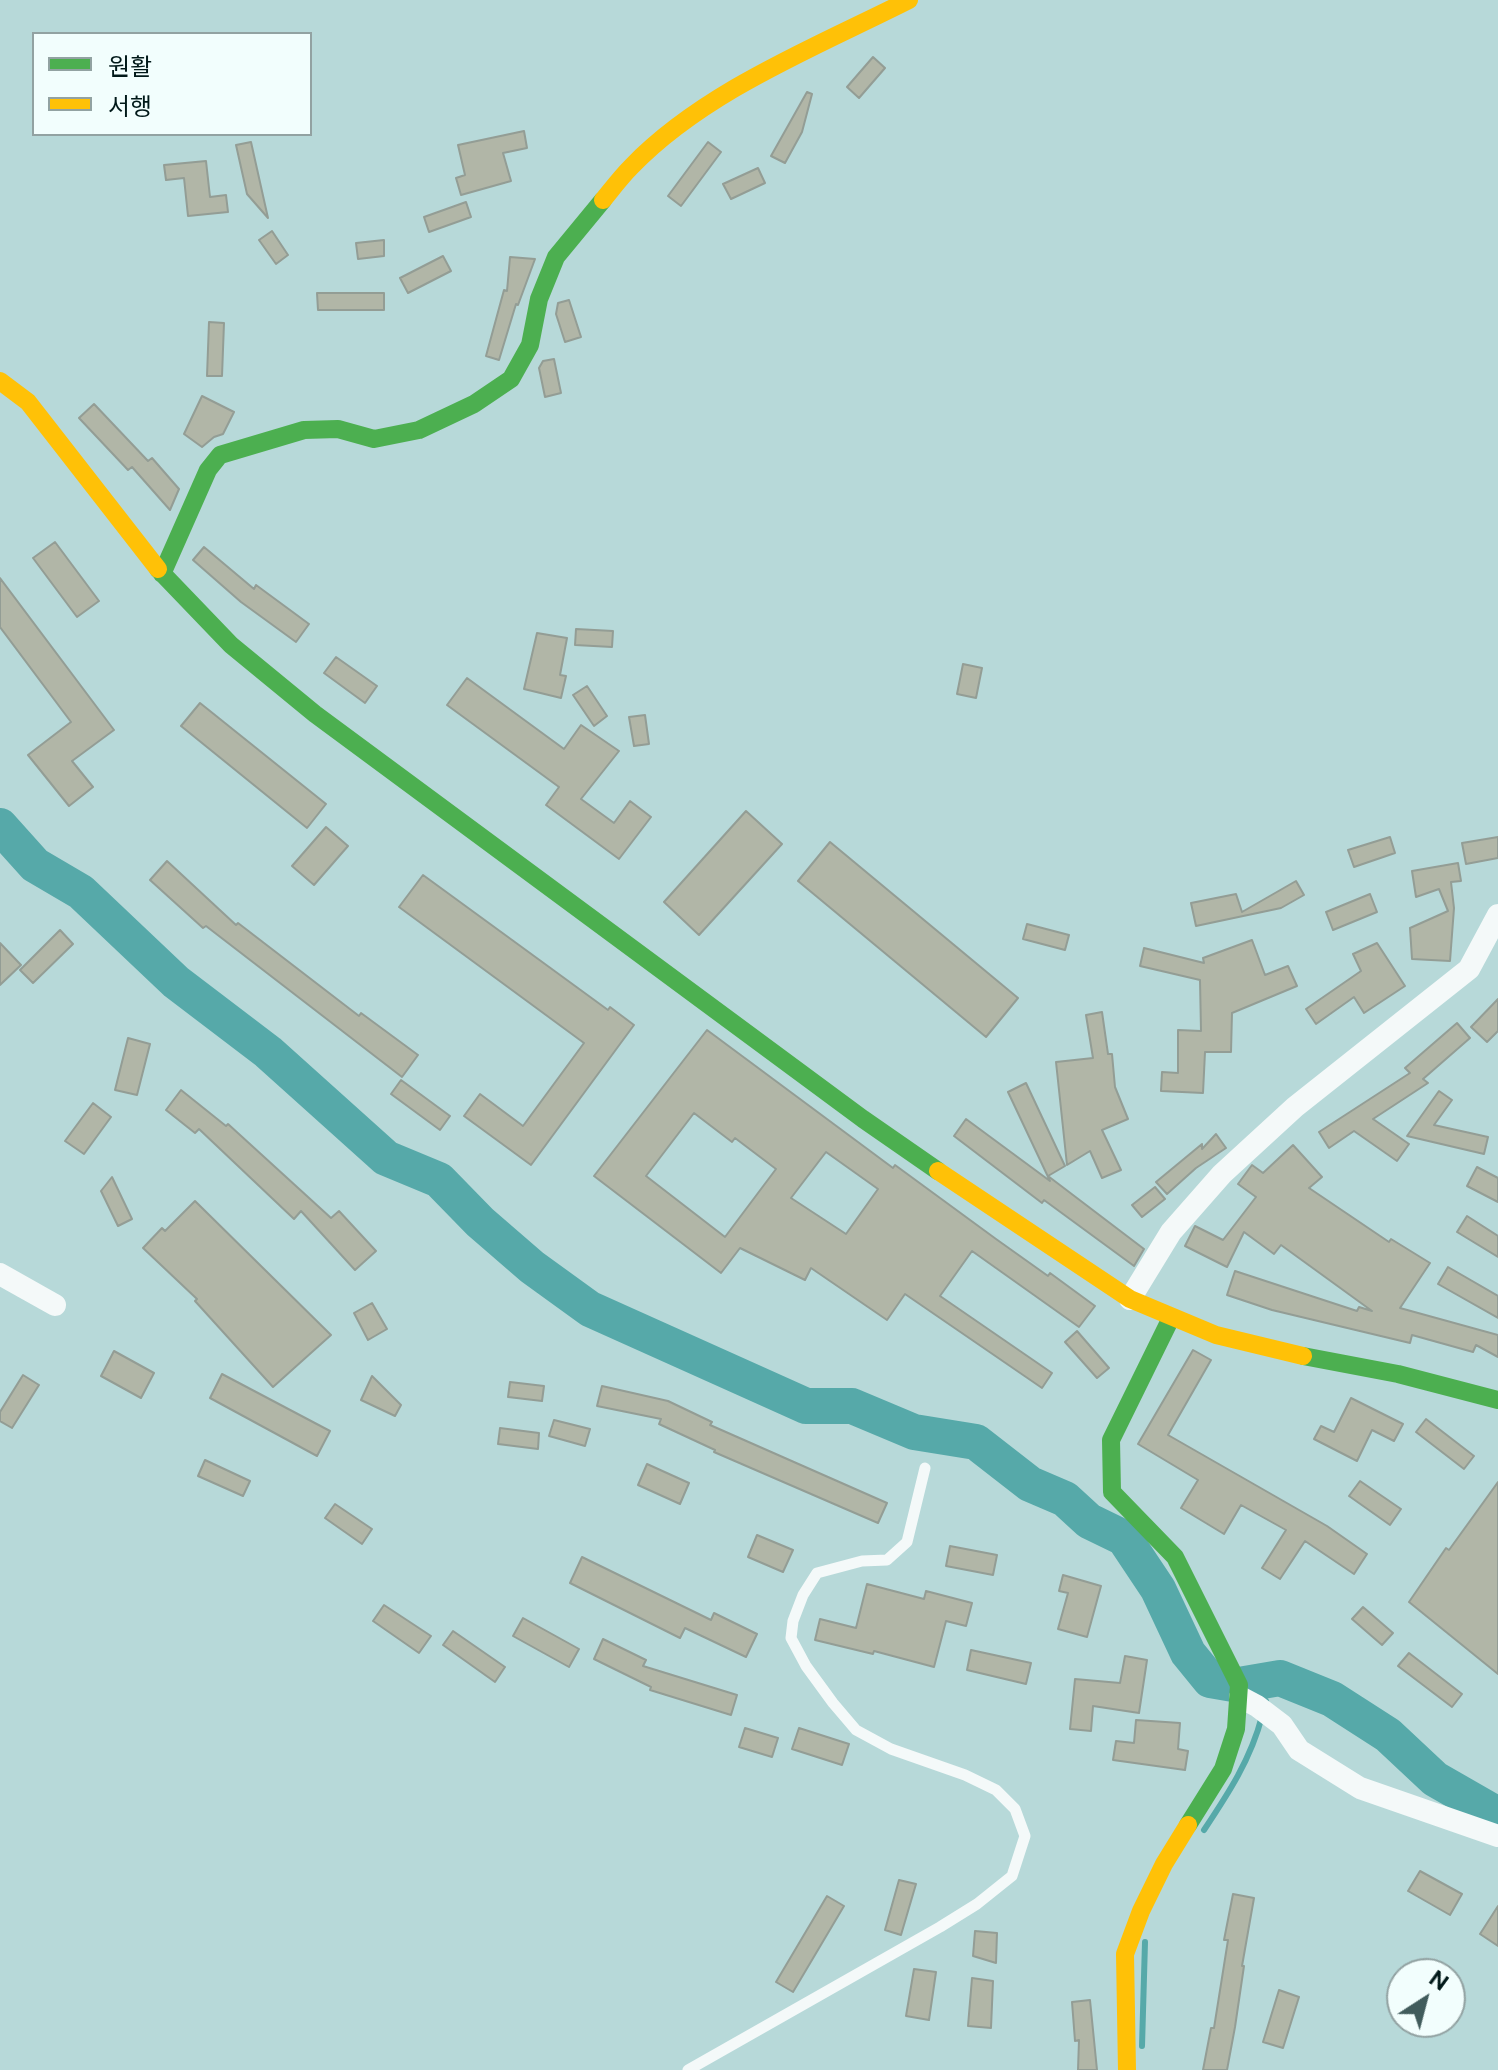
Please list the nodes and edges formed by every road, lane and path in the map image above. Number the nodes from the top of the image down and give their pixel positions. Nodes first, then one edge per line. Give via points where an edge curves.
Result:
1 (909, 0) edge
2 (0, 381) edge
3 (162, 574) junction
4 (1498, 915) edge
5 (0, 1274) edge
6 (1134, 1301) junction
7 (55, 1305) dead end
8 (1164, 1315) junction
9 (1498, 1400) edge
10 (925, 1468) dead end
11 (1240, 1697) junction
12 (1498, 1836) edge
13 (688, 2070) edge
14 (1127, 2070) edge

1 - 3 street via 738,86 631,166 556,257 539,299 530,345 511,379 474,404 419,430 374,439 338,429 304,430 220,455 208,470
2 - 3 street via 28,402
3 - 6 street via 231,645 315,714 863,1119
4 - 6 street via 1469,969 1295,1107 1222,1174 1171,1232
5 - 7 street
6 - 8 street
8 - 9 street via 1266,1349
8 - 11 street via 1111,1440 1112,1492 1175,1557 1239,1685
10 - 13 lane via 907,1542 887,1560 817,1573 803,1595 791,1638 856,1730 996,1790 1015,1809 1025,1836 1012,1876 940,1927
11 - 12 street via 1282,1725 1299,1750 1360,1788
11 - 14 street via 1223,1769 1164,1864 1125,1954

